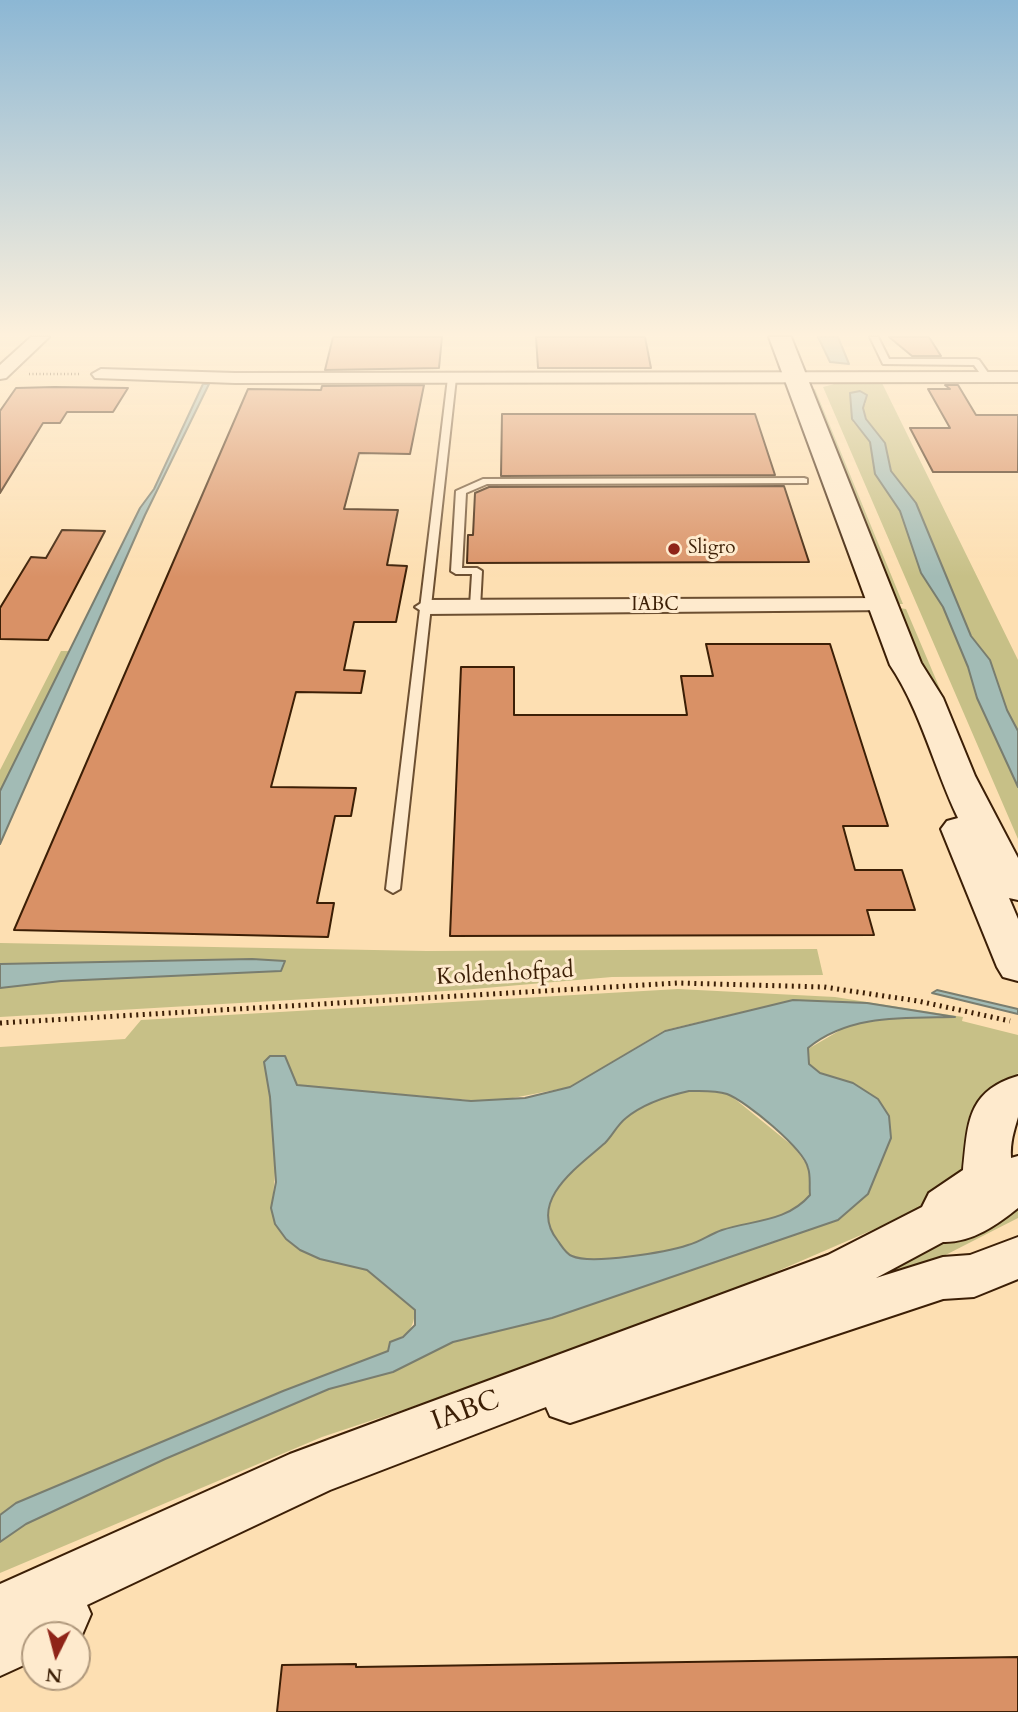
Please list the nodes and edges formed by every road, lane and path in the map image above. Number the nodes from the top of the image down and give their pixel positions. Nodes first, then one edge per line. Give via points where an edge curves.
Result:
1 (448, 417) edge
2 (811, 417) edge
3 (804, 481) dead end
4 (476, 606) junction
5 (884, 606) junction
6 (426, 607) junction
7 (906, 665) junction
8 (1018, 888) edge
9 (393, 889) dead end
10 (1016, 985) edge
11 (0, 1023) edge
12 (1018, 1092) edge
13 (1018, 1122) edge
14 (1008, 1172) edge
15 (1018, 1232) edge
16 (1018, 1257) edge
17 (943, 1278) junction
18 (0, 1615) edge
19 (0, 1645) edge

1 - 6 lane
2 - 5 street
3 - 4 lane via 486,481 461,491 456,572 477,572
4 - 5 street, IABC
4 - 6 street, IABC
5 - 7 street
6 - 9 lane
7 - 8 street via 917,677 990,847
7 - 10 street via 905,678
10 - 11 path, Koldenhofpad via 918,1001 824,987 678,983
12 - 14 street via 999,1106 987,1132
13 - 14 street
14 - 18 street, IABC via 1013,1186 955,1223 937,1222 797,1290 310,1472
15 - 17 street, IABC via 956,1265
16 - 17 street, IABC via 974,1276
17 - 19 street, IABC via 544,1407 390,1465

